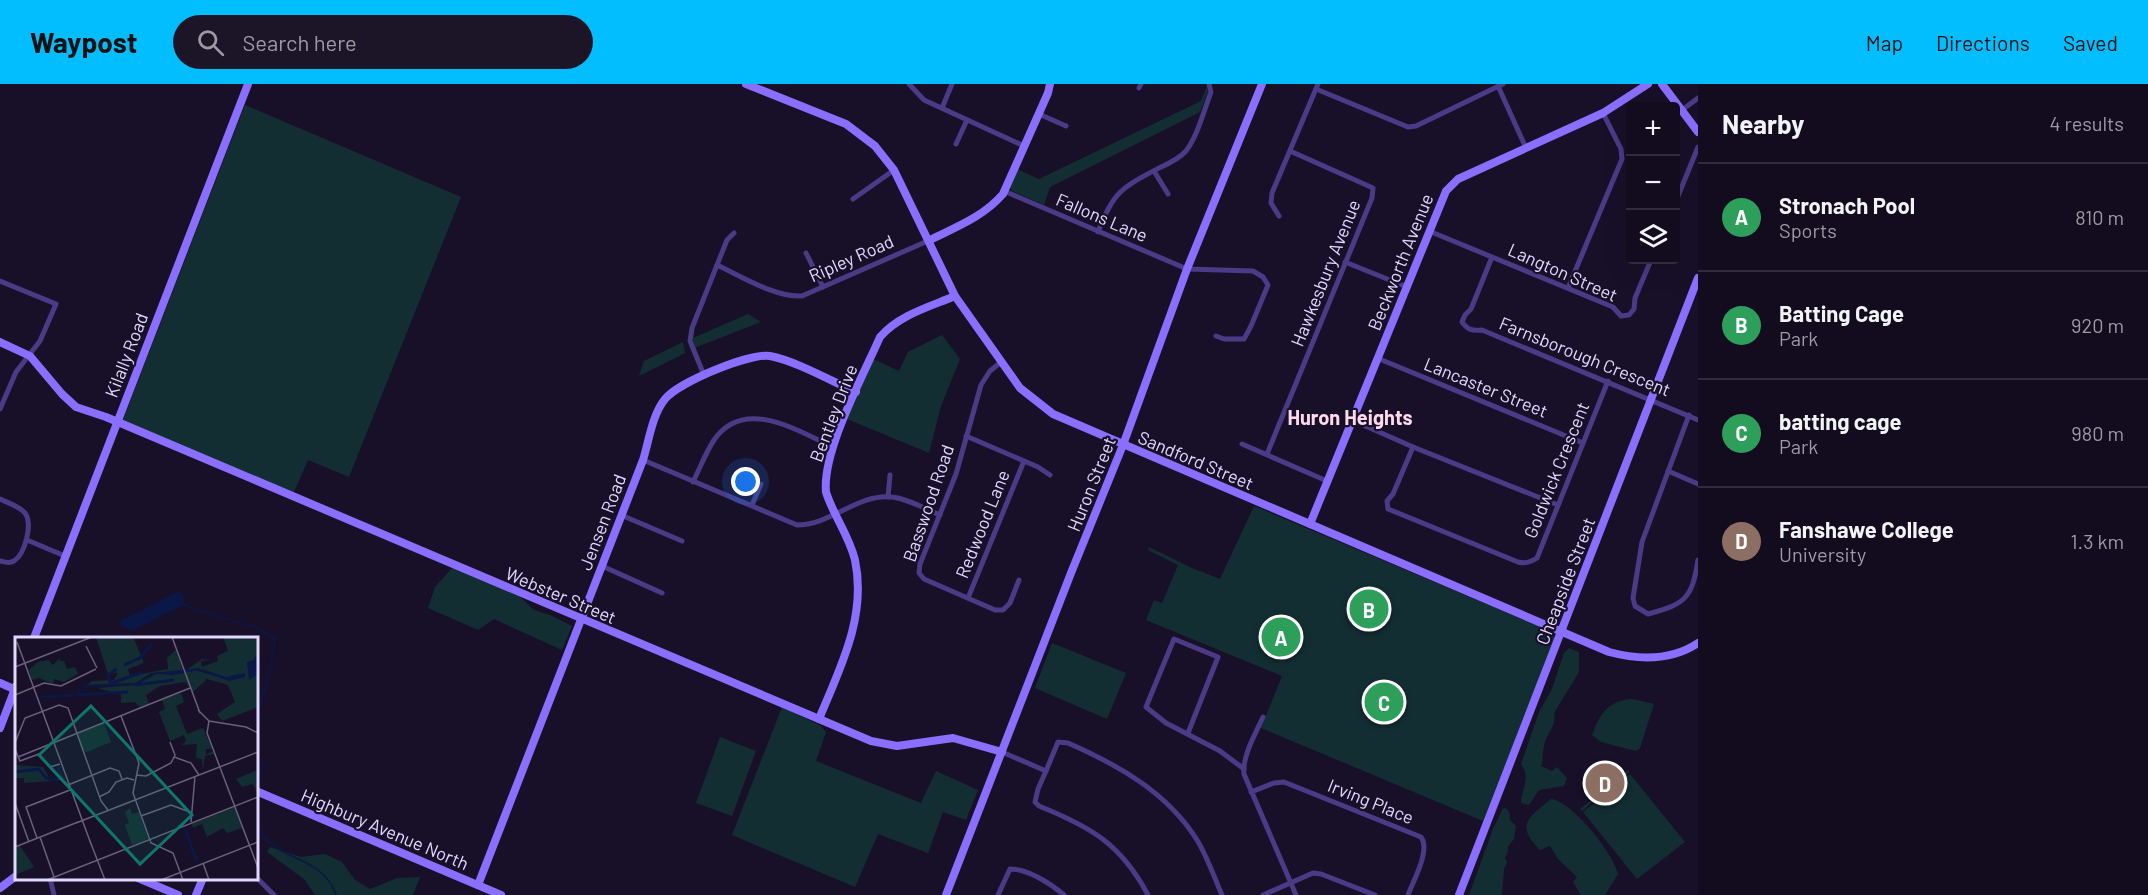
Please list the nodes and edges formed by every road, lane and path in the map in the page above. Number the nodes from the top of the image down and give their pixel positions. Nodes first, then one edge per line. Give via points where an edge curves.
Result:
1 (248, 84) edge
2 (746, 84) edge
3 (909, 84) edge
4 (952, 84) edge
5 (1209, 84) edge
6 (1262, 84) edge
7 (1648, 84) edge
8 (1662, 84) edge
9 (1048, 85) edge
10 (1500, 85) edge
11 (1317, 87) edge
12 (1698, 98) edge
13 (942, 108) junction
14 (1682, 110) junction
15 (1603, 113) junction
16 (1039, 114) junction
17 (967, 120) junction
18 (1066, 126) dead end
19 (1698, 132) edge
20 (956, 144) dead end
21 (1024, 147) junction
22 (1698, 147) edge
23 (1526, 148) junction
24 (1290, 151) junction
25 (894, 170) junction
26 (1154, 171) junction
27 (1004, 191) junction
28 (1680, 191) edge
29 (1168, 194) dead end
30 (853, 199) dead end
31 (1278, 216) dead end
32 (1429, 231) junction
33 (1098, 232) junction
34 (734, 233) dead end
35 (930, 240) junction
36 (806, 253) dead end
37 (1492, 257) junction
38 (1345, 262) junction
39 (1649, 264) edge
40 (717, 265) junction
41 (1187, 269) junction
42 (1698, 278) edge
43 (0, 281) edge
44 (824, 287) junction
45 (1407, 287) junction
46 (1568, 288) junction
47 (955, 296) junction
48 (1216, 336) dead end
49 (0, 342) edge
50 (30, 356) junction
51 (1377, 358) junction
52 (1001, 362) junction
53 (704, 375) junction
54 (1608, 381) junction
55 (856, 392) junction
56 (1651, 400) junction
57 (0, 407) edge
58 (1689, 415) junction
59 (1352, 420) junction
60 (1698, 420) edge
61 (116, 422) junction
62 (966, 436) junction
63 (1583, 443) junction
64 (1242, 444) dead end
65 (1123, 445) junction
66 (833, 447) junction
67 (1413, 447) junction
68 (1267, 454) junction
69 (643, 460) junction
70 (1024, 461) junction
71 (1668, 471) junction
72 (890, 475) dead end
73 (1050, 475) dead end
74 (1328, 481) junction
75 (693, 482) junction
76 (761, 484) dead end
77 (1698, 484) edge
78 (888, 497) junction
79 (0, 499) edge
80 (752, 505) junction
81 (1558, 505) junction
82 (835, 514) junction
83 (621, 515) junction
84 (940, 515) junction
85 (1310, 524) junction
86 (27, 540) junction
87 (682, 541) dead end
88 (66, 556) junction
89 (1698, 560) edge
90 (0, 561) edge
91 (602, 566) junction
92 (1019, 580) dead end
93 (662, 592) dead end
94 (968, 598) junction
95 (580, 620) junction
96 (1562, 633) junction
97 (35, 637) edge
98 (1698, 643) edge
99 (0, 683) edge
100 (15, 688) edge
101 (15, 690) edge
102 (1263, 717) dead end
103 (819, 719) junction
104 (0, 728) edge
105 (1188, 733) junction
106 (1002, 752) junction
107 (1244, 770) junction
108 (1046, 771) junction
109 (258, 792) edge
110 (1251, 792) junction
111 (15, 877) edge
112 (258, 879) edge
113 (50, 880) edge
114 (140, 880) edge
115 (203, 880) edge
116 (1290, 883) junction
117 (1, 884) edge
118 (478, 885) junction
119 (160, 891) edge
120 (54, 895) edge
121 (178, 895) edge
122 (196, 895) edge
123 (274, 895) edge
124 (501, 895) edge
125 (946, 895) edge
126 (998, 895) edge
127 (1064, 895) edge
128 (1148, 895) edge
129 (1222, 895) edge
130 (1263, 895) edge
131 (1296, 895) edge
132 (1375, 895) edge
133 (1407, 895) edge
134 (1459, 895) edge

1 - 61 street, Kilally Road
2 - 25 street, Sandford Street via 846,124 875,146
3 - 13 street via 924,100
4 - 13 street
5 - 26 street via 1211,92 1191,143 1175,160
6 - 41 street, Huron Street
7 - 15 street, Beckworth Avenue
8 - 14 street
9 - 16 street
10 - 11 street via 1408,127
10 - 23 street
11 - 24 street
12 - 14 street
13 - 17 street
14 - 19 street
15 - 23 street, Beckworth Avenue
15 - 46 street via 1622,159
16 - 18 street
16 - 21 street
17 - 20 street
17 - 21 street
21 - 27 street
22 - 28 street
23 - 32 street, Beckworth Avenue via 1458,179 1446,191
24 - 31 street via 1272,193 1271,203
24 - 38 street, Hawkesbury Avenue via 1373,188
25 - 30 street
25 - 35 street, Sandford Street
26 - 29 street
26 - 33 street via 1115,196
27 - 33 street, Fallons Lane
27 - 35 street via 976,218
32 - 37 street, Langton Street
32 - 45 street, Beckworth Avenue
33 - 41 street, Fallons Lane
34 - 40 street
35 - 44 street, Ripley Road
35 - 47 street, Sandford Street
36 - 44 street
37 - 46 street, Langton Street
37 - 54 street, Farnsborough Crescent via 1471,309 1464,315 1462,322 1467,328 1482,330
38 - 45 street
38 - 68 street, Hawkesbury Avenue
39 - 46 street, Langton Street via 1629,315 1621,316 1613,307
40 - 44 street, Ripley Road via 791,297
40 - 53 street via 690,341
41 - 48 street via 1253,271 1268,285 1244,339
41 - 65 street, Huron Street
42 - 56 street, Cheapside Street
43 - 50 street via 56,304
45 - 51 street, Beckworth Avenue
47 - 52 street, Sandford Street
47 - 55 street, Bentley Drive via 888,328 880,337
49 - 50 street
50 - 57 street via 16,372
50 - 61 street, Webster Street via 76,406
51 - 59 street, Beckworth Avenue
51 - 63 street, Lancaster Street
52 - 62 street, Basswood Road via 981,385
52 - 65 street, Sandford Street via 1020,388 1053,414
53 - 55 street, Jensen Road via 743,359 770,356
53 - 69 street, Jensen Road via 677,388 665,399
54 - 56 street, Farnsborough Crescent
54 - 63 street, Goldwick Crescent
55 - 66 street, Bentley Drive
56 - 58 street, Farnsborough Crescent
56 - 96 street, Cheapside Street
58 - 60 street, Farnsborough Crescent
58 - 71 street
59 - 67 street
59 - 74 street, Beckworth Avenue
61 - 88 street, Kilally Road
61 - 95 street, Webster Street
62 - 70 street
62 - 84 street, Basswood Road
63 - 81 street, Goldwick Crescent
64 - 68 street
65 - 85 street, Sandford Street
65 - 106 street, Huron Street
66 - 75 street via 771,420 748,417 724,429 716,438
66 - 82 street, Bentley Drive via 825,481
67 - 81 street
67 - 81 street, Goldwick Crescent via 1387,501 1392,512 1523,563 1537,558
68 - 74 street
69 - 75 street
69 - 83 street, Jensen Road
70 - 73 street
70 - 94 street, Redwood Lane
71 - 77 street
71 - 89 street via 1642,542 1635,606 1648,614 1675,605 1693,588
72 - 78 street
74 - 85 street, Beckworth Avenue
75 - 80 street
76 - 80 street
78 - 82 street via 862,502
78 - 84 street
79 - 86 street via 21,508 26,515
80 - 82 street via 797,525 809,525
82 - 103 street, Bentley Drive via 855,560 856,621
83 - 87 street
83 - 91 street, Jensen Road
84 - 94 street, Basswood Road via 919,573 924,579
85 - 96 street, Sandford Street
86 - 88 street
86 - 90 street via 15,560
88 - 97 street, Kilally Road
91 - 93 street
91 - 95 street, Jensen Road
92 - 94 street, Basswood Road via 1003,610
95 - 103 street, Webster Street
95 - 118 street, Jensen Road
96 - 98 street, Sandford Street via 1630,658 1667,656
96 - 134 street, Cheapside Street
99 - 100 street
101 - 104 street
102 - 107 street
103 - 106 street, Webster Street via 871,741 897,746 953,738
105 - 105 street via 1166,723 1146,707 1174,639 1218,657
105 - 107 street
106 - 108 street
106 - 125 street, Huron Street
107 - 110 street
108 - 128 street via 1035,802 1089,828 1116,849
108 - 129 street via 1061,741 1123,769 1168,805 1197,840
109 - 118 street, Highbury Avenue North
110 - 116 street
110 - 133 street, Irving Place via 1284,782 1421,837 1425,852
111 - 117 street
112 - 123 street
113 - 120 street
114 - 119 street
115 - 122 street
116 - 130 street
116 - 131 street
116 - 132 street via 1313,873 1321,874
118 - 124 street, Highbury Avenue North
119 - 121 street
126 - 127 street via 1010,869 1017,869

